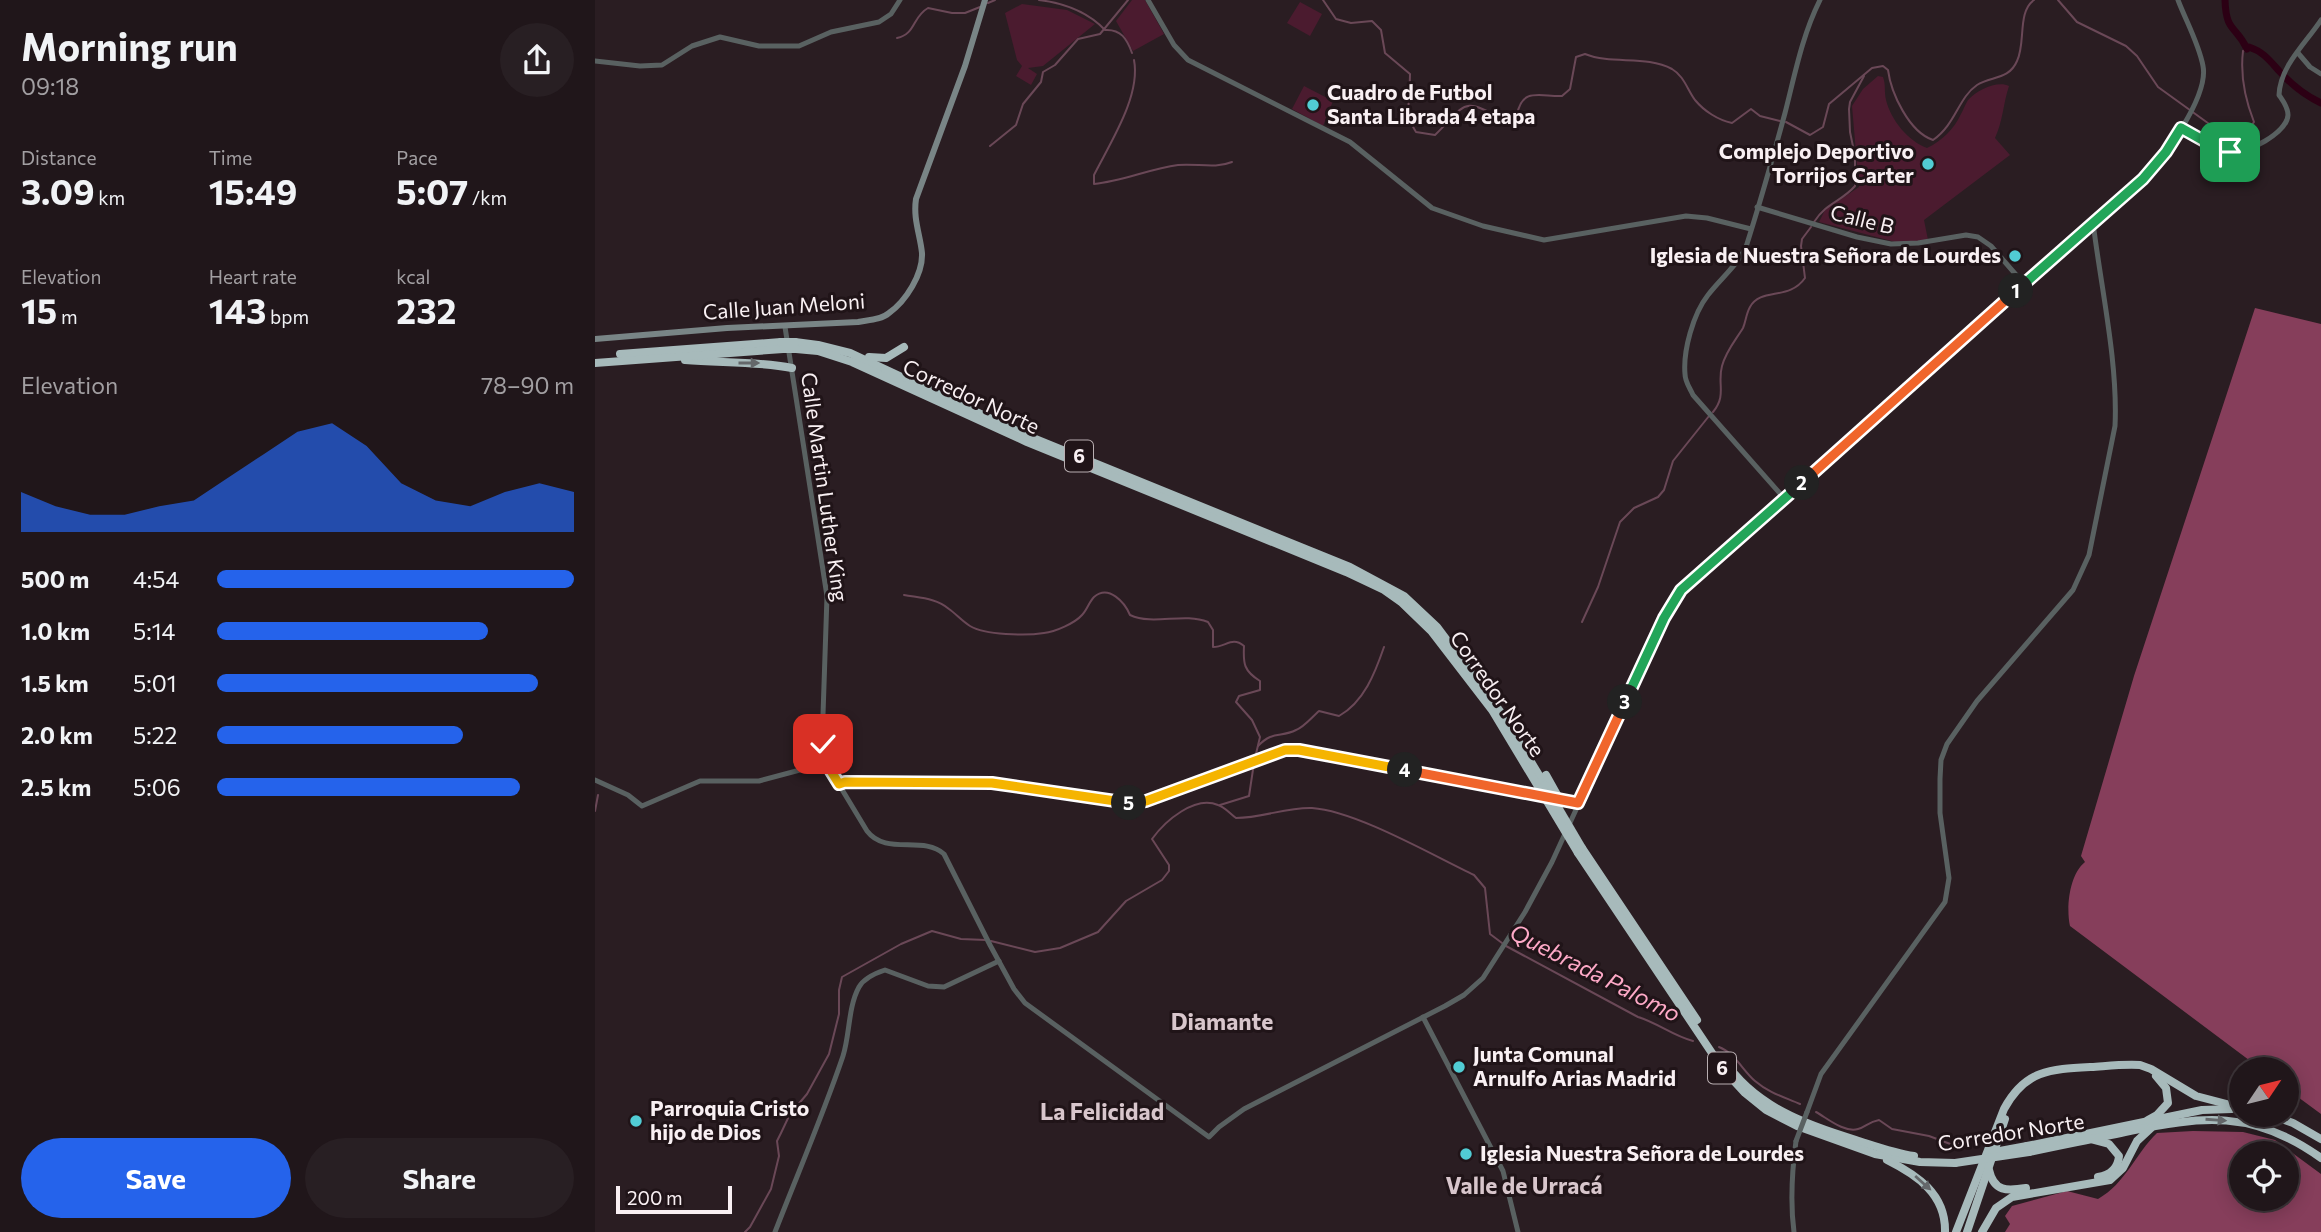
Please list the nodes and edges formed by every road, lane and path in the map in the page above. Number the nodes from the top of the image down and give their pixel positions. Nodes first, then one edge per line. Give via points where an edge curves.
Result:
1 (900, 0) edge
2 (985, 0) edge
3 (1147, 0) edge
4 (1820, 0) edge
5 (2178, 0) edge
6 (2321, 20) edge
7 (2298, 53) junction
8 (595, 61) edge
9 (2321, 74) edge
10 (2181, 128) junction
11 (1757, 206) junction
12 (2091, 225) junction
13 (1751, 229) junction
14 (2024, 284) junction
15 (785, 327) junction
16 (595, 339) edge
17 (782, 345) junction
18 (796, 346) junction
19 (904, 346) dead end
20 (850, 353) junction
21 (595, 357) edge
22 (658, 358) junction
23 (595, 363) edge
24 (792, 368) junction
25 (899, 379) junction
26 (1784, 498) junction
27 (1230, 521) junction
28 (1459, 657) junction
29 (1496, 706) junction
30 (826, 763) junction
31 (595, 780) edge
32 (839, 784) junction
33 (1560, 800) junction
34 (1578, 803) junction
35 (1580, 850) junction
36 (999, 961) junction
37 (1423, 1017) junction
38 (2229, 1105) edge
39 (2229, 1109) edge
40 (2151, 1123) junction
41 (2299, 1126) edge
42 (2091, 1139) junction
43 (2321, 1139) edge
44 (2028, 1149) junction
45 (1875, 1154) junction
46 (2321, 1158) edge
47 (1955, 1161) junction
48 (1989, 1169) junction
49 (775, 1232) edge
50 (1518, 1232) edge
51 (1794, 1232) edge
52 (1945, 1232) edge
53 (1957, 1232) edge
54 (1967, 1232) edge
55 (1982, 1232) edge

1 - 8 street via 879,22 831,32 799,46 759,46 720,37 692,46 662,65
2 - 15 main road, Calle Juan Meloni via 916,199 914,217 922,252 911,288 889,313 877,319
3 - 13 street via 1188,60 1350,142 1432,208 1544,240 1686,216
4 - 11 street via 1804,38
5 - 10 street via 2204,68 2196,101
6 - 7 street
7 - 9 street
7 - 10 street via 2279,92 2288,110 2286,122 2265,141 2236,152 2222,151
10 - 12 street via 2151,170
11 - 13 street
11 - 14 street, Calle B via 1899,245 1952,236 1977,237 1991,246
12 - 14 street
12 - 51 street, bridge via 2116,407 2089,555 2068,597 2028,639 1947,744 1940,779 1949,878 1945,902 1821,1074 1796,1141
13 - 26 street via 1741,258 1705,298 1694,324 1685,377 1707,412
14 - 26 street
15 - 16 main road, Calle Juan Meloni
15 - 24 street, Calle Martin Luther King
17 - 18 highway, Corredor Norte / 6, bridge
17 - 21 highway, Corredor Norte / 6
17 - 22 highway, Corredor Norte / 6
18 - 20 highway, Corredor Norte / 6 via 818,345
18 - 25 highway, Corredor Norte / 6
19 - 20 highway via 881,359
20 - 25 highway, Corredor Norte / 6
22 - 23 highway, Corredor Norte / 6
22 -> 24 highway
24 - 30 street, Calle Martin Luther King via 827,596
25 - 27 highway, Corredor Norte / 6
26 - 34 street via 1674,598
27 - 28 highway, Corredor Norte / 6 via 1384,590
27 - 28 highway, Corredor Norte / 6 via 1386,584 1422,611
28 - 29 highway, Corredor Norte / 6
29 - 33 highway via 1525,740
29 - 35 highway, Corredor Norte / 6, bridge
30 - 31 street via 759,781 700,781 642,806
30 - 32 street, Calle Martin Luther King
32 - 33 street via 992,783 1139,803 1254,760 1299,750
32 - 36 street, Calle Martin Luther King via 876,840 935,848 944,854
33 - 34 street
34 - 37 street via 1552,862 1483,978 1471,990
35 - 45 highway, Corredor Norte / 6 via 1723,1068 1745,1093 1782,1120
35 - 47 highway, Corredor Norte / 6 via 1727,1065 1748,1088 1786,1114 1836,1134 1907,1155
36 - 37 street, Calle Martin Luther King via 1025,1003 1209,1137 1244,1109
36 - 49 street via 944,988 885,970 860,985 831,1093
37 - 50 street via 1503,1171
38 - 53 highway via 2196,1096 2140,1065 2057,1069 2033,1076 2015,1091 2004,1109
39 - 40 highway, Corredor Norte / 6 via 2203,1110
40 - 42 highway, Corredor Norte / 6
40 - 44 highway, Corredor Norte / 6
40 -> 46 highway, Corredor Norte / 6 via 2205,1119 2257,1126 2293,1140
40 - 48 highway via 2168,1104 2168,1096 2162,1082 2148,1072 2130,1068 2045,1075 2015,1097
40 - 55 highway via 2118,1175 2012,1197 1996,1208
41 - 43 highway
42 - 44 highway, Corredor Norte / 6
42 - 48 highway via 2117,1151 2118,1162 2110,1173 2007,1191 1994,1185
44 - 47 highway, Corredor Norte / 6, bridge
45 - 47 highway, Corredor Norte / 6 via 1920,1163
45 -> 52 highway via 1925,1183 1944,1216
48 - 54 highway

